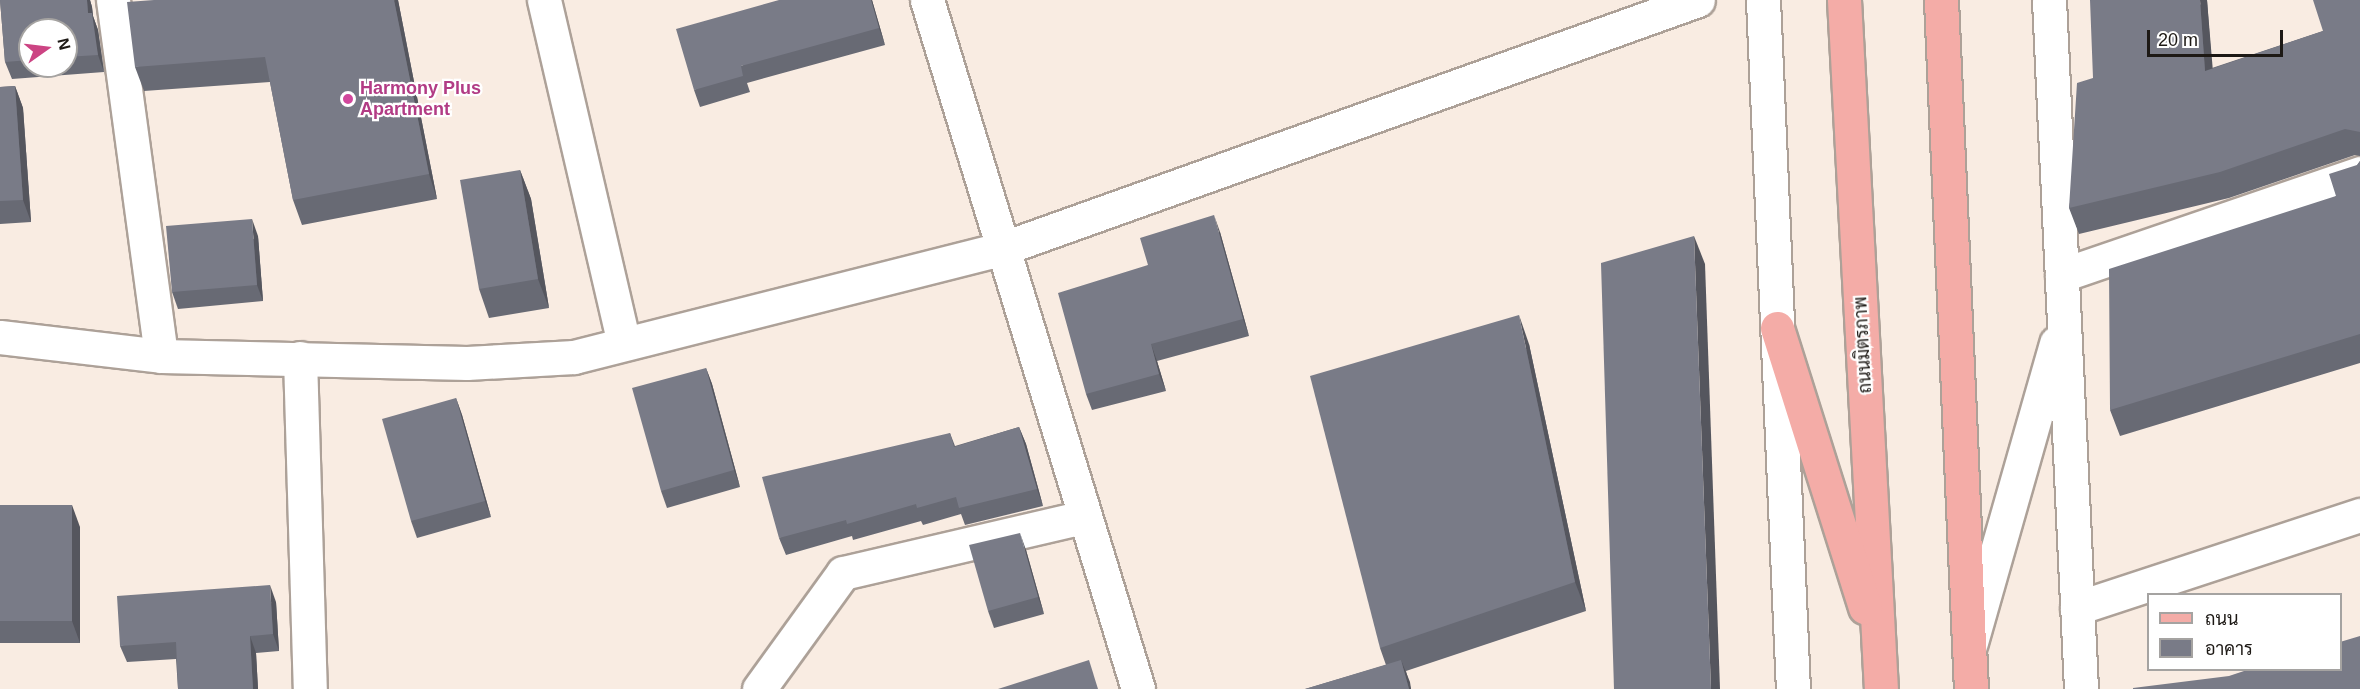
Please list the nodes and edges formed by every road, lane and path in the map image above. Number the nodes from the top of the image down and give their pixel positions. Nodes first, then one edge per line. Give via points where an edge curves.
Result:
1 (113, 0) edge
2 (544, 0) edge
3 (927, 0) edge
4 (1698, 0) edge
5 (1763, 0) edge
6 (1844, 0) edge
7 (1941, 0) edge
8 (2049, 0) edge
9 (2360, 173) edge
10 (1001, 249) junction
11 (2062, 275) junction
12 (2064, 315) junction
13 (1777, 328) junction
14 (0, 337) edge
15 (624, 344) junction
16 (161, 356) junction
17 (300, 358) junction
18 (2360, 514) edge
19 (1084, 517) junction
20 (2078, 608) junction
21 (1970, 649) junction
22 (1879, 651) junction
23 (310, 689) edge
24 (759, 689) edge
25 (1138, 689) edge
26 (1793, 689) edge
27 (1881, 689) edge
28 (1971, 689) edge
29 (2081, 689) edge

1 - 16 street
2 - 15 street
3 - 10 street
4 - 10 street
5 - 13 street
6 - 22 main road, ถนนมิตรภาพ
7 - 21 main road
8 - 11 street
9 - 11 street
10 - 15 street
10 - 19 street
11 - 12 street
12 - 20 street
12 - 21 street
13 - 22 main road
13 - 26 street
14 - 16 street
15 - 17 street via 574,357 467,363
16 - 17 street
17 - 23 street
18 - 20 street
19 - 24 street via 843,573
19 - 25 street
20 - 29 street
21 - 28 main road
22 - 27 main road, ถนนมิตรภาพ

